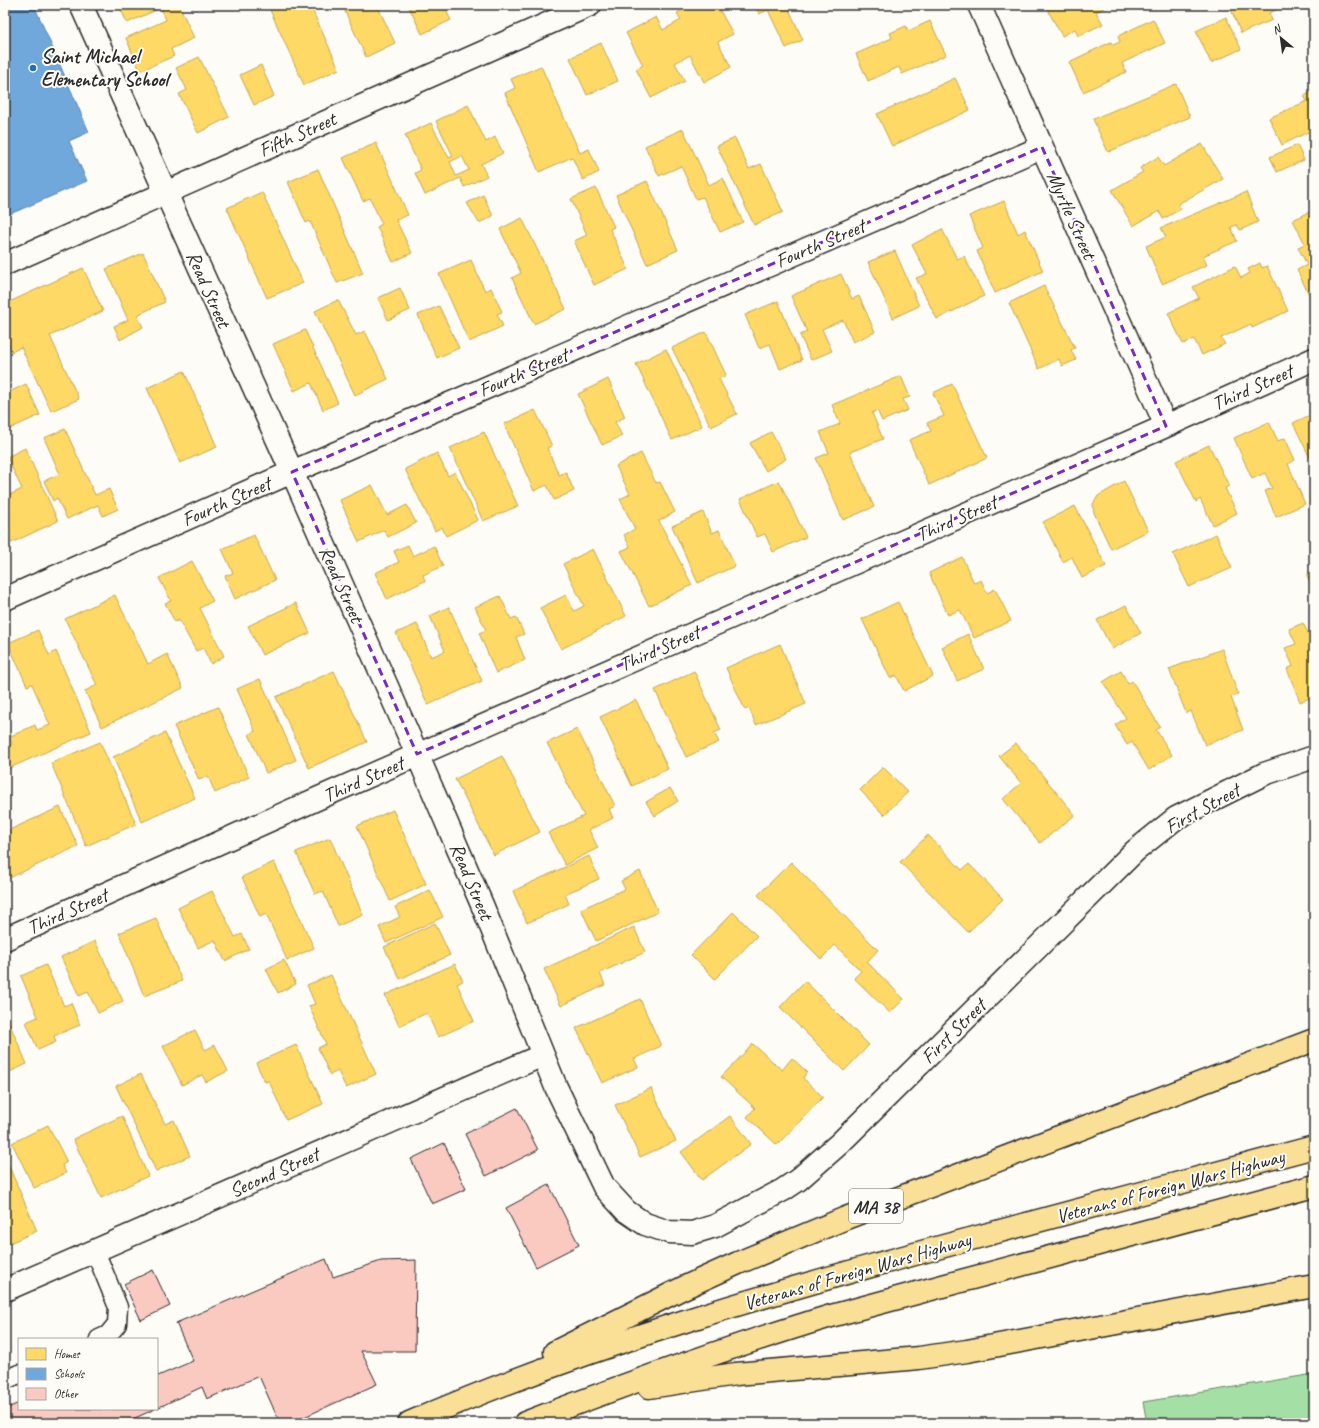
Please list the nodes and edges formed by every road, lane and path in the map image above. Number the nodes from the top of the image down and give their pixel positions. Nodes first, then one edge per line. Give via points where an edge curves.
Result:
1 (81, 5) edge
2 (590, 5) edge
3 (979, 5) edge
4 (1042, 147) junction
5 (166, 192) junction
6 (5, 264) edge
7 (1314, 359) edge
8 (1166, 426) junction
9 (292, 472) junction
10 (5, 598) edge
11 (417, 754) junction
12 (1314, 757) edge
13 (5, 939) edge
14 (1314, 1040) edge
15 (543, 1055) junction
16 (1314, 1147) edge
17 (594, 1167) joint
18 (1314, 1186) edge
19 (95, 1251) junction
20 (1314, 1286) edge
21 (5, 1290) edge
22 (101, 1338) edge
23 (18, 1374) edge
24 (5, 1380) edge
25 (596, 1395) junction
26 (453, 1404) junction
27 (409, 1423) edge
28 (526, 1423) edge

1 - 5 street, Read Street
2 - 5 street, Fifth Street
3 - 4 street, Myrtle Street
4 - 8 street, Myrtle Street
4 - 9 street, Fourth Street
5 - 6 street, Fifth Street
5 - 9 street, Read Street
7 - 8 street, Third Street
8 - 11 street, Third Street
9 - 10 street, Fourth Street
9 - 11 street, Read Street
11 - 13 street, Third Street
11 - 15 street, Read Street
12 - 17 street, First Street via 1264,774 1201,804 1171,822 1136,851 840,1142 798,1180 783,1190 715,1226 692,1233 669,1232 645,1224 626,1211 604,1187
14 - 26 main road, MA 38 via 792,1240 683,1288
15 - 17 street, Read Street
15 - 19 street, Second Street
16 - 26 main road, Veterans of Foreign Wars Highway via 882,1263 721,1310 578,1356
18 - 25 main road, Veterans of Foreign Wars Highway via 831,1316 754,1339
19 - 21 street, Second Street
19 - 22 lane via 118,1307 117,1324 108,1335
20 - 25 main road via 967,1351 919,1358 736,1374
23 - 24 lane
25 - 28 main road, Veterans of Foreign Wars Highway
26 - 27 main road, Veterans of Foreign Wars Highway / MA 38

